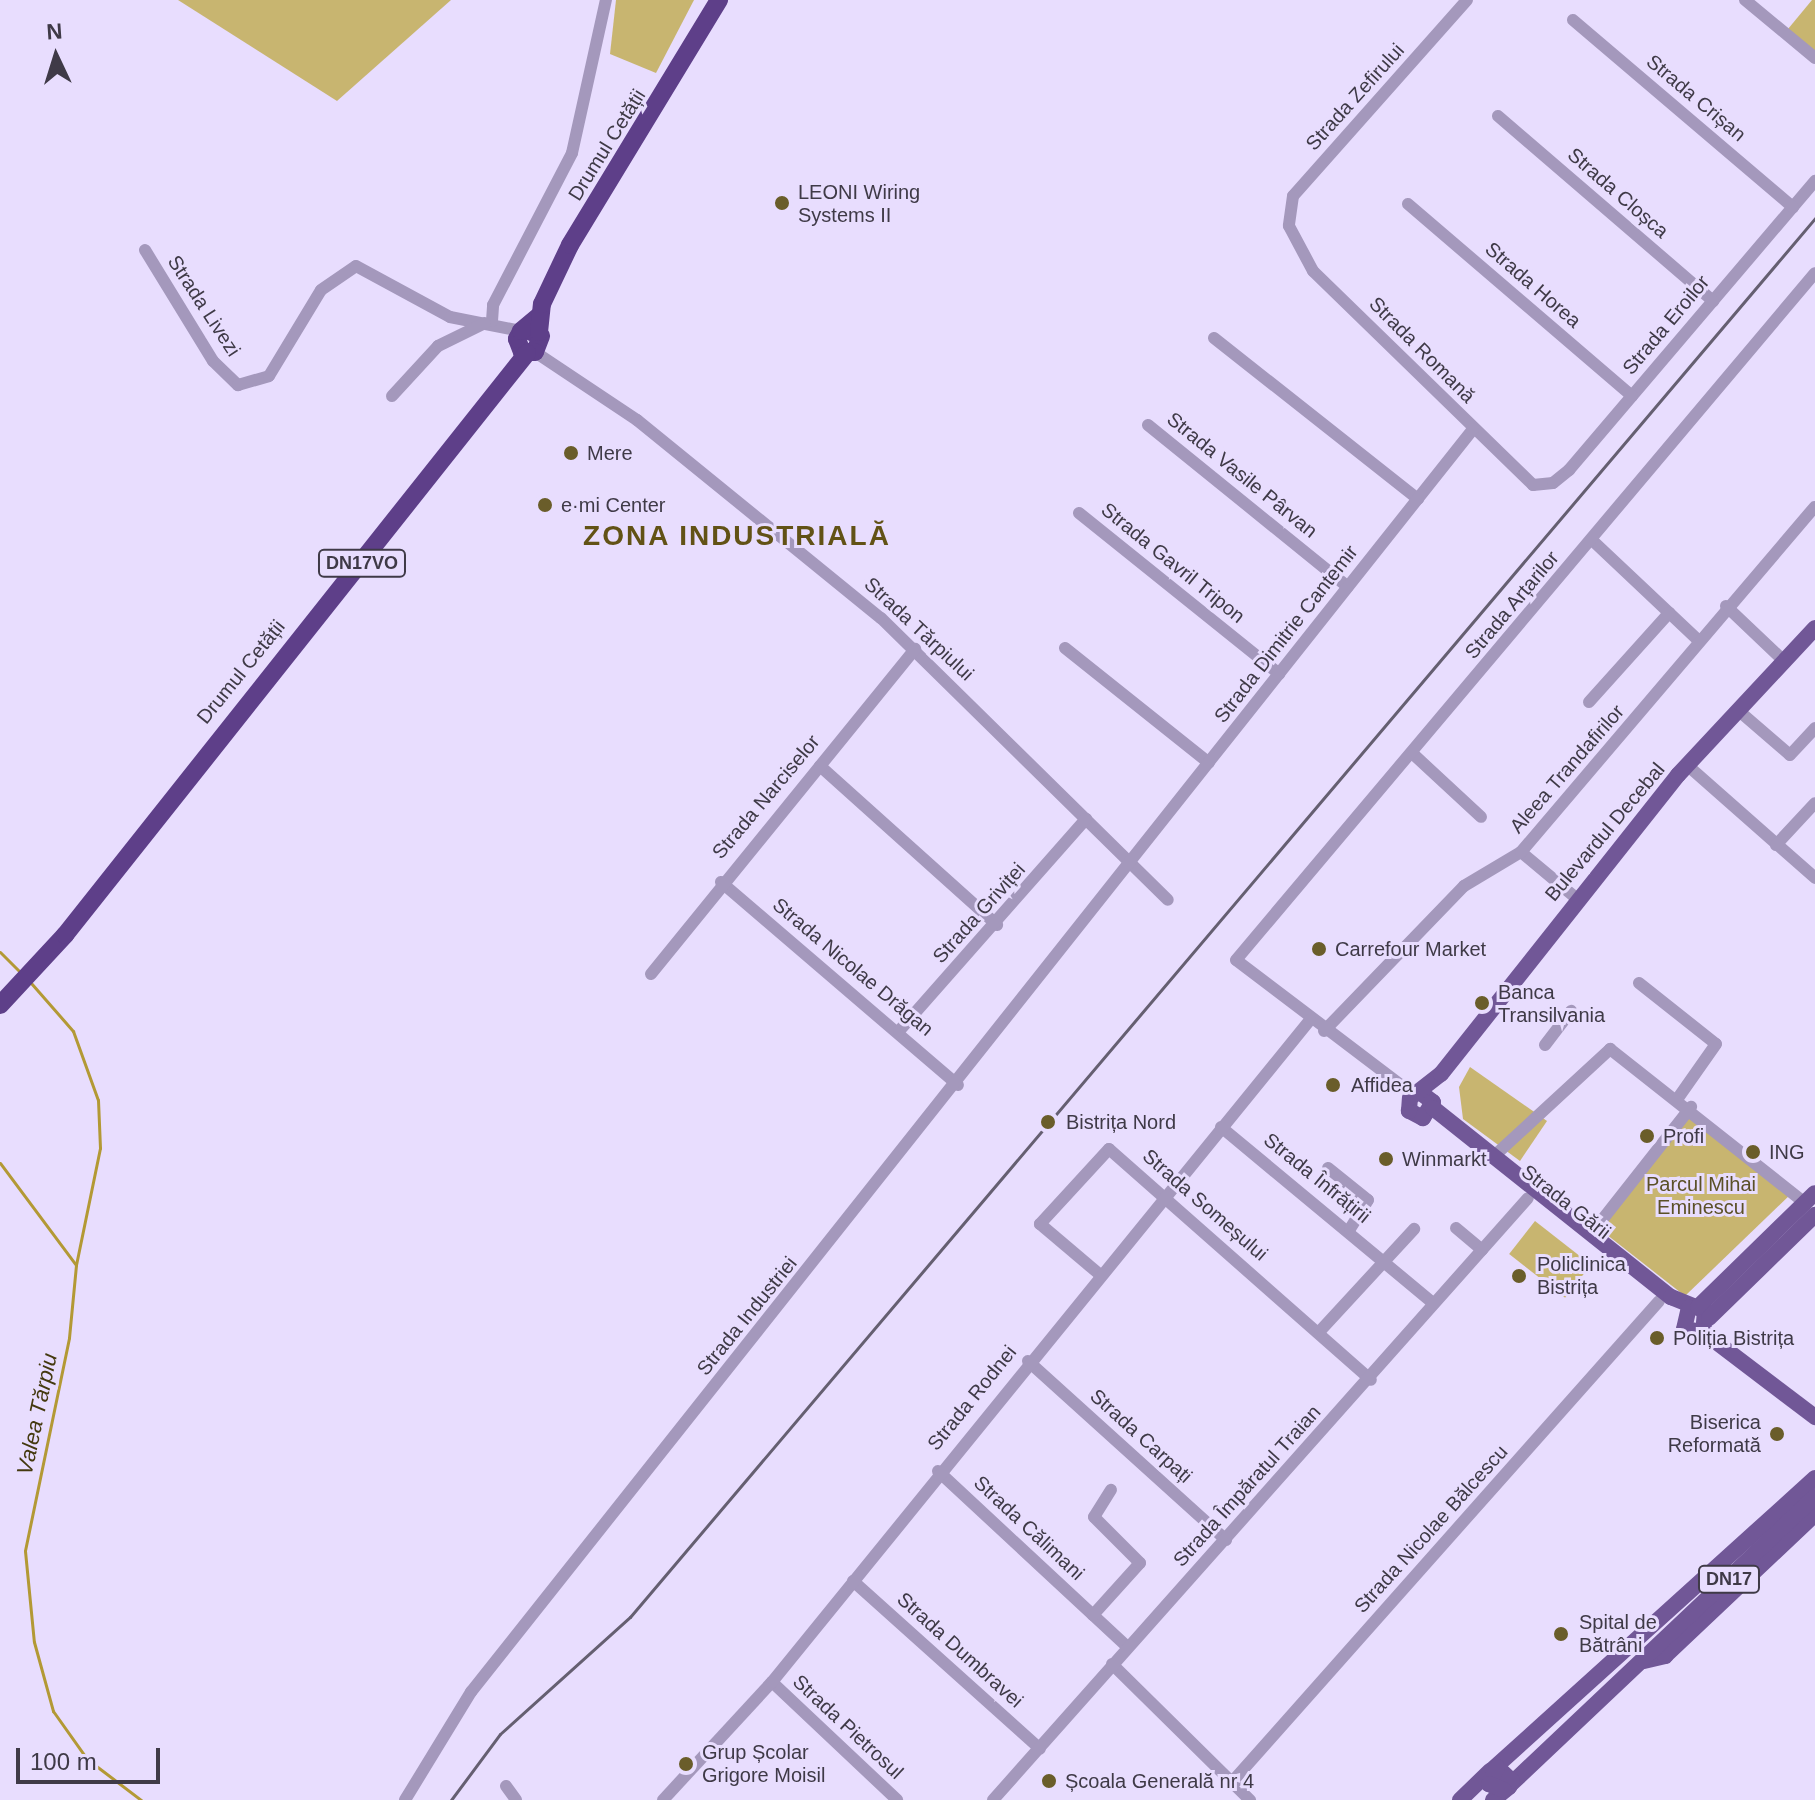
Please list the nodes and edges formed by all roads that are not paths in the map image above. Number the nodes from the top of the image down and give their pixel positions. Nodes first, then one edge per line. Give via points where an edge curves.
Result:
1 (606, 0) edge
2 (719, 0) edge
3 (1467, 0) edge
4 (1745, 0) edge
5 (1573, 20) dead end
6 (1815, 58) edge
7 (1498, 116) dead end
8 (1815, 181) edge
9 (1408, 204) dead end
10 (1793, 207) junction
11 (1289, 226) joint
12 (145, 250) dead end
13 (1815, 273) edge
14 (1713, 301) junction
15 (1214, 338) dead end
16 (522, 339) junction
17 (392, 396) dead end
18 (1632, 396) junction
19 (1148, 425) dead end
20 (1473, 429) junction
21 (1542, 487) joint
22 (1418, 499) junction
23 (1815, 507) edge
24 (1079, 513) dead end
25 (1593, 541) junction
26 (1348, 587) junction
27 (1726, 606) junction
28 (1669, 613) junction
29 (1815, 628) edge
30 (1697, 639) junction
31 (1065, 648) dead end
32 (915, 649) junction
33 (1784, 661) junction
34 (1279, 674) junction
35 (1589, 702) dead end
36 (1739, 711) junction
37 (1815, 728) edge
38 (1412, 753) junction
39 (1209, 763) junction
40 (1687, 765) junction
41 (820, 766) junction
42 (1815, 803) edge
43 (1481, 817) dead end
44 (1086, 819) junction
45 (1776, 845) junction
46 (1521, 852) junction
47 (1129, 863) junction
48 (1815, 878) edge
49 (721, 882) junction
50 (1576, 898) junction
51 (1168, 900) dead end
52 (997, 925) junction
53 (1236, 960) joint
54 (651, 974) dead end
55 (1639, 983) dead end
56 (6, 1000) edge
57 (1571, 1011) dead end
58 (1310, 1020) junction
59 (899, 1031) junction
60 (1324, 1031) junction
61 (1545, 1045) dead end
62 (958, 1085) junction
63 (1678, 1098) junction
64 (1422, 1103) junction
65 (1691, 1107) junction
66 (1221, 1127) junction
67 (1492, 1158) junction
68 (1328, 1168) dead end
69 (1163, 1196) junction
70 (1528, 1198) junction
71 (1812, 1204) edge
72 (1456, 1228) dead end
73 (1350, 1229) junction
74 (1414, 1229) dead end
75 (1591, 1234) junction
76 (1482, 1250) junction
77 (1387, 1261) junction
78 (1098, 1273) junction
79 (1659, 1301) junction
80 (1433, 1303) junction
81 (1696, 1317) junction
82 (1320, 1331) junction
83 (1028, 1361) junction
84 (1371, 1380) junction
85 (1815, 1417) edge
86 (938, 1471) junction
87 (1815, 1478) edge
88 (1111, 1490) dead end
89 (1815, 1497) edge
90 (1815, 1514) edge
91 (1226, 1540) junction
92 (853, 1581) junction
93 (1093, 1615) junction
94 (1126, 1646) junction
95 (1642, 1661) junction
96 (1112, 1664) junction
97 (772, 1682) junction
98 (1040, 1749) junction
99 (1492, 1770) junction
100 (1232, 1782) junction
101 (506, 1786) dead end
102 (1506, 1793) edge
103 (405, 1800) edge
104 (516, 1800) edge
105 (663, 1800) edge
106 (897, 1800) edge
107 (993, 1800) edge
108 (1250, 1800) edge
109 (1460, 1800) edge

1 - 16 street via 572,153 542,221 493,305
2 - 16 highway, Drumul Cetății / DN17VO via 570,245
3 - 11 street, Strada Zefirului via 1293,196
4 - 6 street
5 - 10 street, Strada Crișan
7 - 14 street, Strada Cloșca
8 - 10 street, Strada Eroilor
9 - 18 street, Strada Horea
10 - 14 street, Strada Eroilor
11 - 20 street, Strada Romană via 1313,271
12 - 16 street, Strada Livezi via 213,361 238,385 269,376 321,290 356,266 450,317
13 - 25 street, Strada Arțarilor
14 - 18 street, Strada Eroilor
15 - 22 street
16 - 17 street via 438,346
16 - 32 street, Strada Tărpiului
16 - 56 highway, Drumul Cetății / DN17VO via 41,962
18 - 21 street, Strada Eroilor via 1569,470
19 - 26 street, Strada Vasile Pârvan
20 - 21 street, Strada Romană
20 - 22 street, Strada Dimitrie Cantemir
22 - 26 street, Strada Dimitrie Cantemir
23 - 27 street, Aleea Trandafirilor
24 - 34 street, Strada Gavril Tripon
25 - 28 street
25 - 38 street, Strada Arțarilor
26 - 34 street, Strada Dimitrie Cantemir
27 - 30 street, Aleea Trandafirilor
27 - 33 street
28 - 30 street
28 - 35 street
29 - 33 main road, Bulevardul Decebal
30 - 46 street, Aleea Trandafirilor via 1684,664
31 - 39 street
32 - 41 street, Strada Narciselor
32 - 44 street, Strada Tărpiului
33 - 36 main road, Bulevardul Decebal
34 - 39 street, Strada Dimitrie Cantemir
36 - 37 street via 1790,755
36 - 40 main road, Bulevardul Decebal
38 - 43 street
38 - 53 street, Strada Arțarilor
39 - 47 street, Strada Dimitrie Cantemir
40 - 45 street
40 - 50 main road, Bulevardul Decebal
41 - 49 street, Strada Narciselor
41 - 52 street
42 - 45 street
44 - 47 street, Strada Tărpiului
44 - 52 street, Strada Griviței
45 - 48 street
46 - 50 street
46 - 60 street, Aleea Trandafirilor via 1464,886
47 - 51 street, Strada Tărpiului
47 - 62 street, Strada Industriei
49 - 54 street, Strada Narciselor
49 - 59 street, Strada Nicolae Drăgan
50 - 64 main road, Bulevardul Decebal
52 - 59 street, Strada Griviței
53 - 58 street, Strada Gării
55 - 63 street via 1716,1044
57 - 61 street
58 - 60 street, Strada Gării
58 - 66 street, Strada Rodnei
59 - 62 street, Strada Nicolae Drăgan
60 - 64 street, Strada Gării
62 - 103 street, Strada Industriei via 471,1692
63 - 65 street
63 - 67 street via 1606,1049
64 - 67 main road, Strada Gării
64 - 70 main road, Strada Gării
65 - 71 street
65 - 75 street
66 - 69 street, Strada Rodnei
66 - 73 street, Strada Înfrățirii
67 - 75 main road, Strada Gării
68 - 73 street via 1368,1200
69 - 78 street, Strada Rodnei
69 - 78 street, Strada Someșului via 1109,1149 1040,1224
69 - 82 street, Strada Someșului
70 - 76 street, Strada Împăratul Traian
70 - 79 main road, Strada Gării
71 - 81 main road
71 - 81 main road via 1789,1208
72 - 76 street
73 - 77 street, Strada Înfrățirii
74 - 77 street
75 - 81 main road, Strada Gării
76 - 80 street, Strada Împăratul Traian
77 - 80 street, Strada Înfrățirii
77 - 82 street
78 - 83 street, Strada Rodnei
79 - 81 main road, Strada Gării
79 - 100 street, Strada Nicolae Bălcescu
80 - 84 street, Strada Împăratul Traian
81 - 85 main road, Strada Gării
82 - 84 street, Strada Someșului
83 - 86 street, Strada Rodnei
83 - 91 street, Strada Carpați
84 - 91 street, Strada Împăratul Traian
86 - 92 street, Strada Rodnei
86 - 93 street, Strada Călimani
87 - 99 main road, DN17
88 - 93 street via 1094,1517 1140,1563
89 - 95 main road, DN17
90 - 95 main road via 1665,1656
91 - 94 street, Strada Împăratul Traian
92 - 97 street, Strada Rodnei
92 - 98 street, Strada Dumbravei
93 - 94 street, Strada Călimani
94 - 96 street, Strada Împăratul Traian
95 - 102 main road, DN17
96 - 98 street, Strada Împăratul Traian
96 - 100 street
97 - 105 street, Strada Rodnei
97 - 106 street, Strada Pietrosul
98 - 107 street, Strada Împăratul Traian
99 - 102 main road, DN17 via 1489,1784
99 - 109 main road, DN17
100 - 108 street
101 - 104 street

